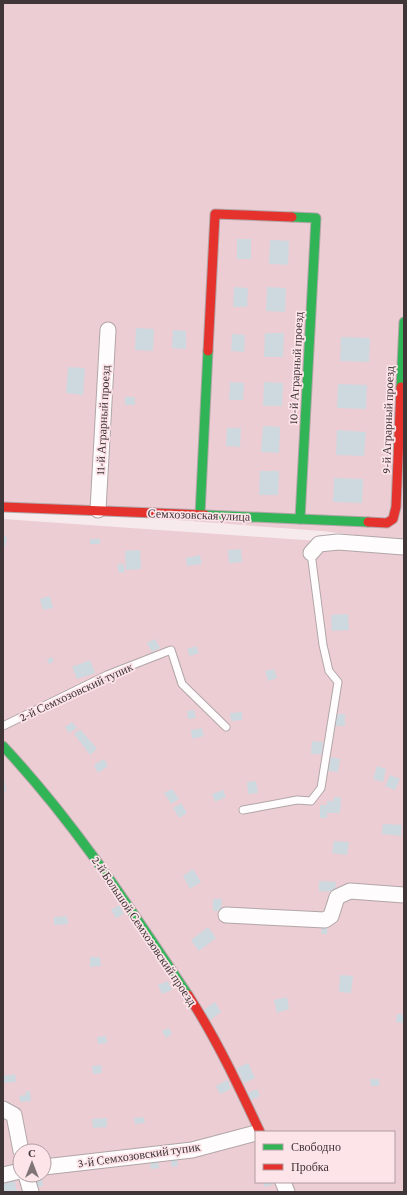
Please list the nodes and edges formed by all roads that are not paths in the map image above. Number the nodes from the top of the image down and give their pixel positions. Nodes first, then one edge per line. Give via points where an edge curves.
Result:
1 (404, 322) edge
2 (108, 330) dead end
3 (3, 507) edge
4 (98, 510) junction
5 (200, 515) junction
6 (300, 519) junction
7 (393, 519) joint
8 (404, 547) edge
9 (311, 553) joint
10 (3, 726) edge
11 (226, 727) dead end
12 (3, 746) edge
13 (243, 810) dead end
14 (404, 895) edge
15 (226, 915) dead end
16 (3, 1109) edge
17 (260, 1131) edge
18 (255, 1133) edge
19 (19, 1143) edge
20 (52, 1166) edge

1 - 7 street, 9-й Аграрный проезд via 396,507
2 - 4 street, 11-й Аграрный проезд
3 - 4 street, Семхозовская улица
4 - 5 street, Семхозовская улица
5 - 6 street, Семхозовская улица
5 - 6 street, 10-й Аграрный проезд via 215,214 316,218
6 - 7 street, Семхозовская улица via 387,523
8 - 9 street via 338,542 319,544
9 - 13 lane via 323,645 329,671 338,682 321,788 311,801 297,800
10 - 11 lane, 2-й Семхозовский тупик via 107,675 171,650 182,684
12 - 17 street, 2-й Большой Семхозовский проезд via 36,781 80,836 135,916 202,1017
14 - 15 street via 350,891 337,897 331,916 325,920
16 - 19 street via 14,1115
18 - 20 street, 3-й Семхозовский тупик via 192,1150

